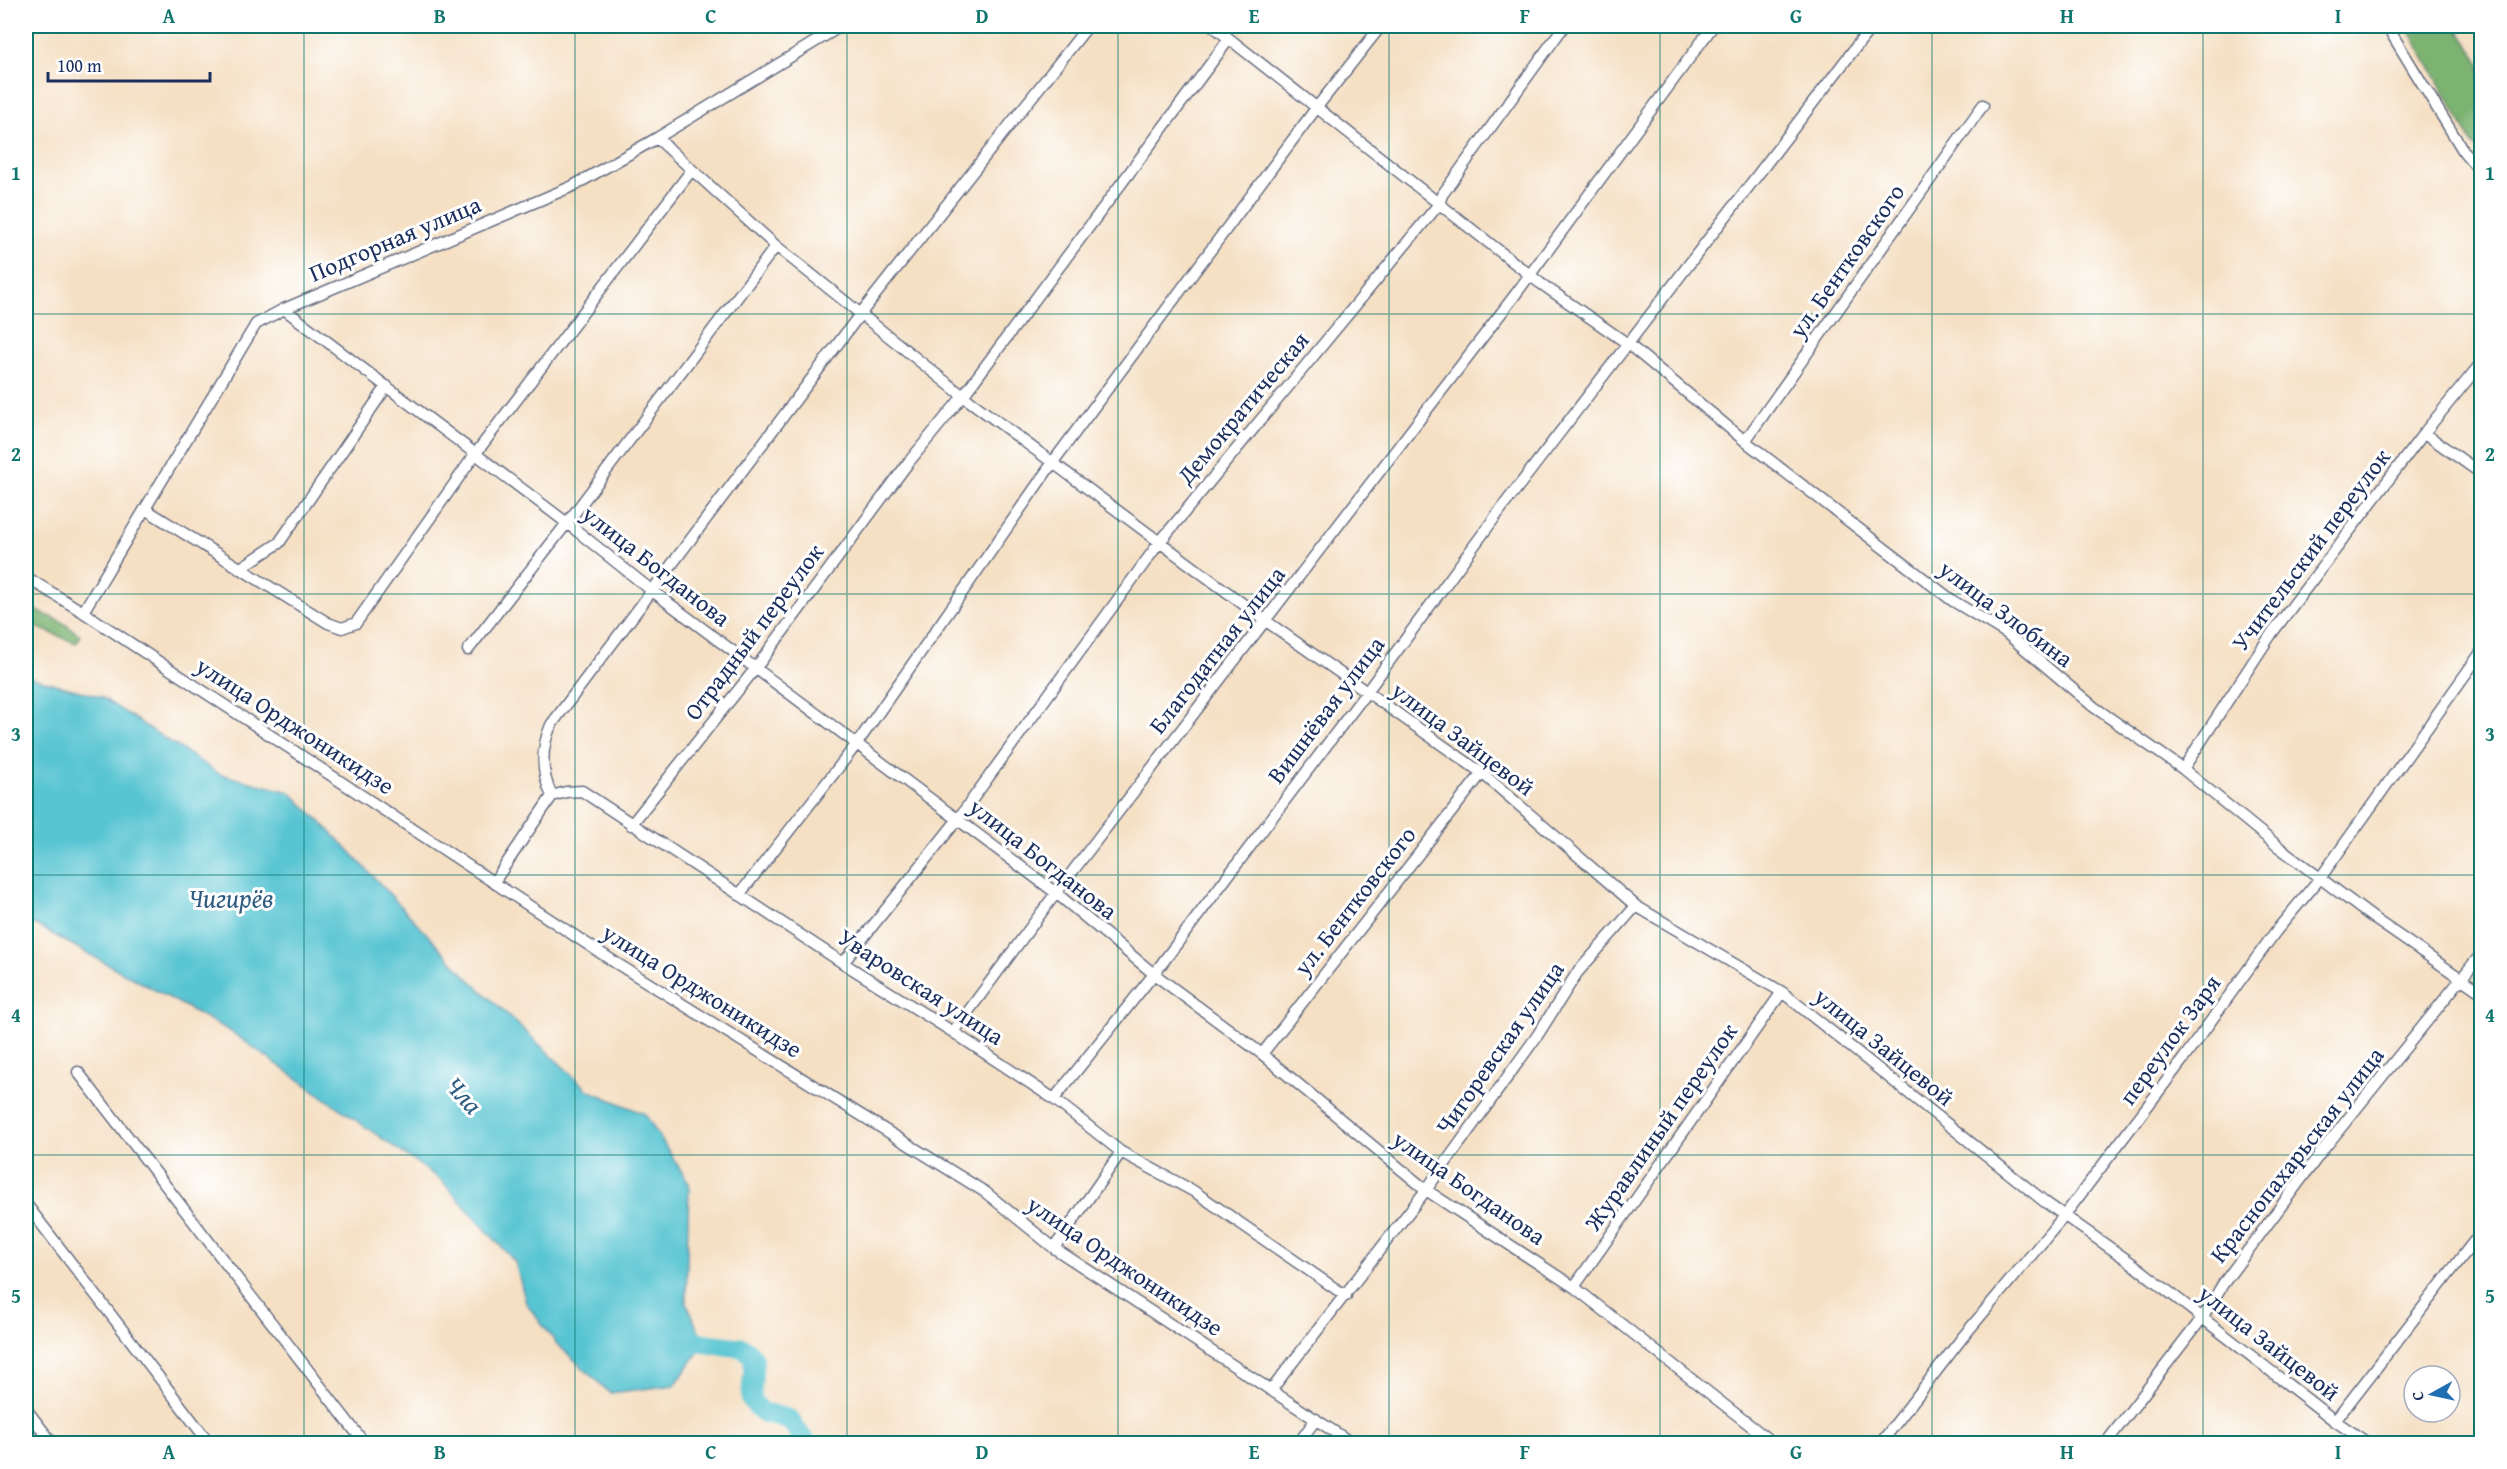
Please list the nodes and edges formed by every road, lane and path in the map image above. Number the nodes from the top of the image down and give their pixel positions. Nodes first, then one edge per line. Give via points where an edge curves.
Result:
1 (841, 26) edge
2 (1088, 26) edge
3 (1213, 26) edge
4 (1381, 26) edge
5 (1564, 26) edge
6 (1713, 26) edge
7 (1872, 26) edge
8 (2388, 26) edge
9 (1229, 39) junction
10 (1983, 105) dead end
11 (1317, 107) junction
12 (657, 138) junction
13 (691, 171) junction
14 (2481, 173) edge
15 (1439, 204) junction
16 (776, 246) junction
17 (1530, 276) junction
18 (284, 309) junction
19 (861, 313) junction
20 (1628, 344) junction
21 (2481, 362) edge
22 (387, 386) junction
23 (963, 396) junction
24 (2424, 433) junction
25 (1745, 441) junction
26 (476, 453) junction
27 (1053, 462) junction
28 (2481, 474) edge
29 (145, 509) junction
30 (567, 523) junction
31 (1159, 543) junction
32 (239, 569) junction
33 (26, 577) edge
34 (651, 590) junction
35 (83, 612) junction
36 (1266, 621) junction
37 (468, 650) dead end
38 (2481, 651) edge
39 (755, 669) junction
40 (1366, 693) junction
41 (856, 745) junction
42 (2183, 769) junction
43 (1482, 773) junction
44 (552, 796) junction
45 (958, 819) junction
46 (631, 825) junction
47 (2321, 877) junction
48 (494, 882) junction
49 (1056, 893) junction
50 (739, 895) junction
51 (1636, 906) junction
52 (2481, 954) edge
53 (843, 963) junction
54 (1154, 974) junction
55 (2463, 978) junction
56 (1782, 992) junction
57 (2481, 993) edge
58 (953, 1032) junction
59 (1262, 1054) junction
60 (78, 1072) dead end
61 (1054, 1099) junction
62 (1120, 1152) junction
63 (1426, 1190) junction
64 (26, 1204) edge
65 (2064, 1216) junction
66 (2481, 1231) edge
67 (1054, 1248) junction
68 (1574, 1287) junction
69 (1346, 1296) junction
70 (2203, 1317) junction
71 (1272, 1389) junction
72 (26, 1409) edge
73 (1316, 1419) junction
74 (2335, 1421) junction
75 (53, 1443) edge
76 (210, 1443) edge
77 (365, 1443) edge
78 (1298, 1443) edge
79 (1353, 1443) edge
80 (1774, 1443) edge
81 (1880, 1443) edge
82 (2105, 1443) edge
83 (2369, 1443) edge

1 - 12 street, Подгорная улица
2 - 19 street
3 - 9 street, улица Злобина
4 - 11 street
5 - 15 street, Демократическая
6 - 17 street, Благодатная улица
7 - 20 street, Вишнёвая улица
8 - 14 street via 2464,152
9 - 11 street, улица Злобина
9 - 23 street, Отрадный переулок
10 - 25 street, ул. Бентковского
11 - 15 street, улица Злобина
11 - 27 street
12 - 13 street, улица Зайцевой
12 - 18 street, Подгорная улица via 573,186
13 - 16 street, улица Зайцевой
13 - 26 street
15 - 17 street, улица Злобина
15 - 31 street, Демократическая
16 - 19 street, улица Зайцевой
16 - 30 street
17 - 20 street, улица Злобина
17 - 36 street, Благодатная улица
18 - 22 street, улица Богданова
18 - 29 street, Подгорная улица via 256,324
19 - 23 street, улица Зайцевой
19 - 34 street
20 - 25 street, улица Злобина
20 - 40 street, Вишнёвая улица via 1500,509
21 - 24 street, Учительский переулок
22 - 26 street, улица Богданова
22 - 32 street via 279,543
23 - 27 street, улица Зайцевой
23 - 39 street, Отрадный переулок via 908,463
24 - 28 street
24 - 42 street, Учительский переулок via 2272,633
25 - 42 street, улица Злобина via 1953,601 2006,633 2094,707
26 - 30 street, улица Богданова
26 - 32 street via 356,623 342,628 328,624
27 - 31 street, улица Зайцевой
27 - 41 street
29 - 32 street
29 - 35 street, Подгорная улица
30 - 34 street, улица Богданова
30 - 37 street
31 - 36 street, улица Зайцевой
31 - 45 street, Демократическая
33 - 35 street, улица Орджоникидзе
34 - 39 street, улица Богданова
34 - 44 street via 551,725 544,741 543,763
35 - 48 street, улица Орджоникидзе
36 - 40 street, улица Зайцевой
36 - 49 street, Благодатная улица
38 - 47 street, переулок Заря
39 - 41 street, улица Богданова
39 - 46 street, Отрадный переулок
40 - 43 street, улица Зайцевой
40 - 54 street, Вишнёвая улица
41 - 45 street, улица Богданова
41 - 50 street
42 - 47 street, улица Злобина
43 - 51 street, улица Зайцевой
43 - 59 street, ул. Бентковского
44 - 46 street, Уваровская улица via 582,791
44 - 48 street
45 - 49 street, улица Богданова
45 - 53 street, Демократическая
46 - 50 street, Уваровская улица
47 - 55 street, улица Злобина via 2376,920
47 - 65 street, переулок Заря via 2276,931
48 - 67 street, улица Орджоникидзе via 616,963 985,1192
49 - 54 street, улица Богданова
49 - 58 street, Благодатная улица
50 - 53 street, Уваровская улица
51 - 56 street, улица Зайцевой
51 - 63 street, Чигоревская улица via 1577,973 1538,1036
52 - 55 street, Краснопахарьская улица
53 - 58 street, Уваровская улица
54 - 59 street, улица Богданова
54 - 61 street, Вишнёвая улица
55 - 57 street, улица Злобина
55 - 70 street, Краснопахарьская улица via 2322,1151
56 - 65 street, улица Зайцевой
56 - 68 street, Журавлиный переулок
58 - 61 street, Уваровская улица
59 - 63 street, улица Богданова
60 - 77 street
61 - 62 street, Уваровская улица
62 - 67 street
62 - 69 street, Уваровская улица via 1195,1192
63 - 68 street, улица Богданова
63 - 69 street, Чигоревская улица
64 - 76 street
65 - 70 street, улица Зайцевой
65 - 81 street, переулок Заря
66 - 74 street
67 - 71 street, улица Орджоникидзе
68 - 80 street, улица Богданова
69 - 71 street, Чигоревская улица
70 - 74 street, улица Зайцевой
70 - 82 street, Краснопахарьская улица
71 - 73 street, улица Орджоникидзе
72 - 75 street
73 - 78 street
73 - 79 street, улица Орджоникидзе
74 - 83 street, улица Зайцевой

